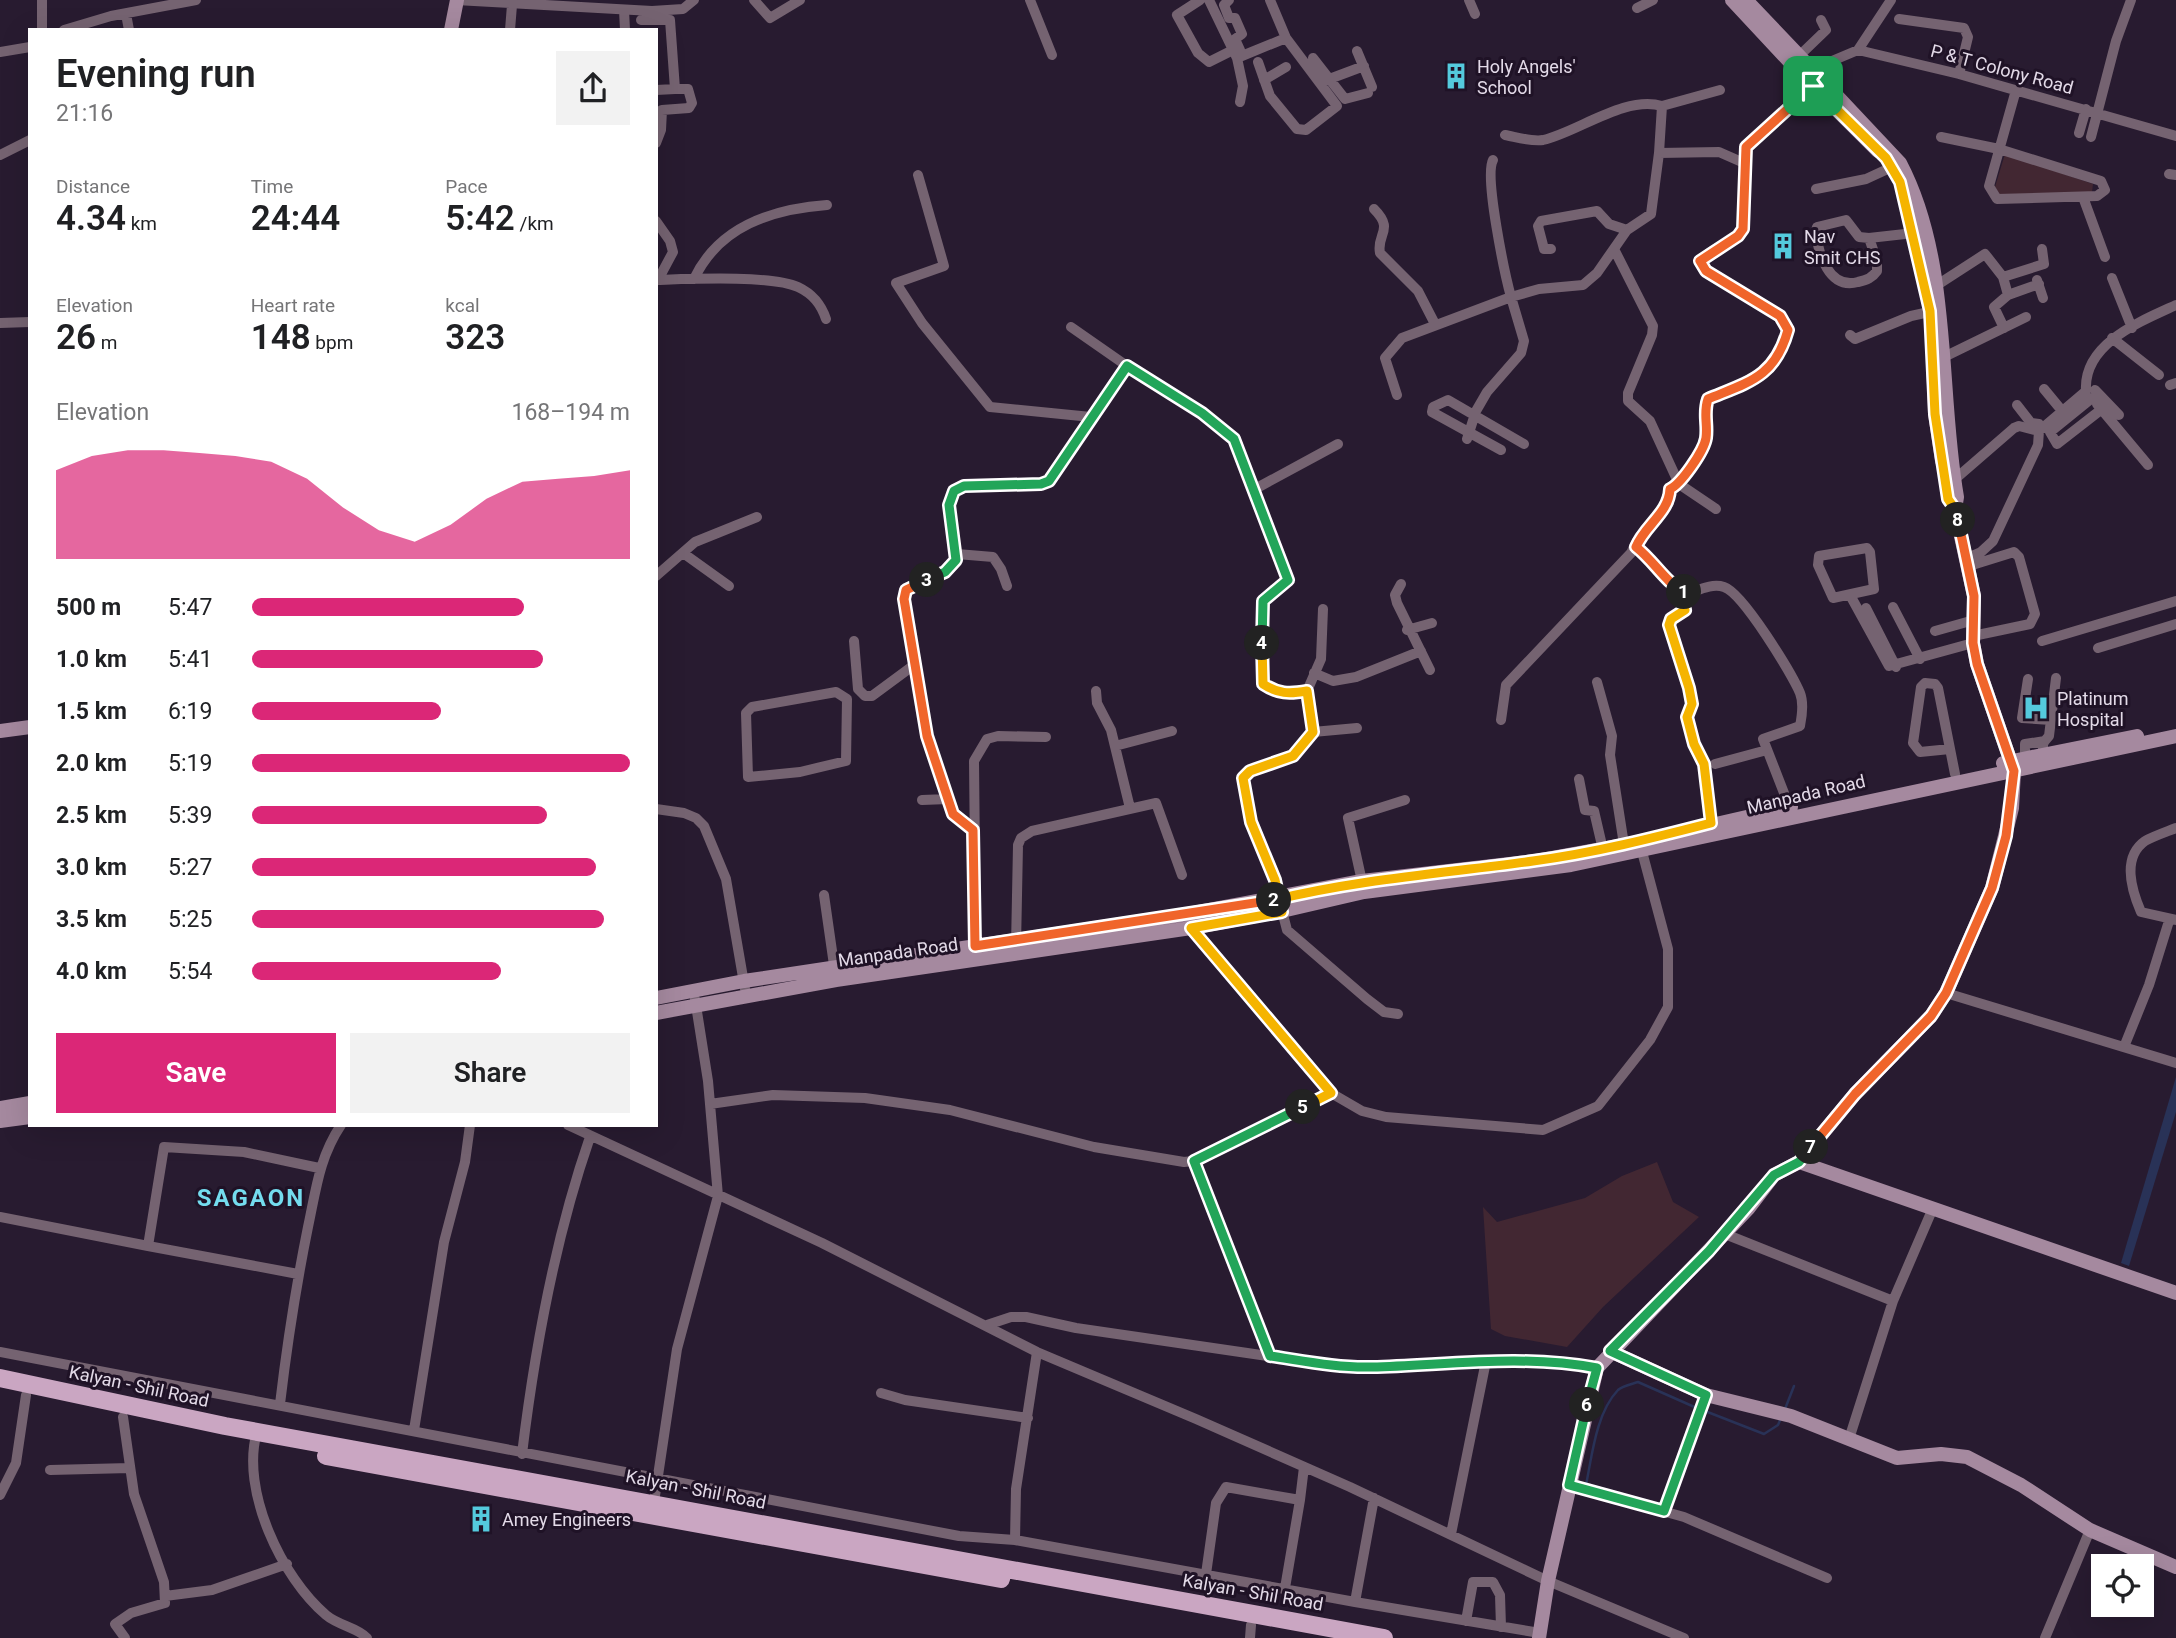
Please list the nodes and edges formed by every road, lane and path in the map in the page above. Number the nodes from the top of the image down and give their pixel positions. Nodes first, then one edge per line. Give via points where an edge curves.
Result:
1 (42, 0) edge
2 (196, 0) edge
3 (457, 0) edge
4 (694, 0) edge
5 (754, 0) edge
6 (800, 0) edge
7 (1030, 0) edge
8 (1200, 0) edge
9 (1209, 0) edge
10 (1228, 0) edge
11 (1270, 0) edge
12 (1469, 0) edge
13 (1653, 0) edge
14 (1732, 0) edge
15 (1746, 0) edge
16 (1891, 0) edge
17 (2132, 0) edge
18 (541, 3) edge
19 (512, 5) junction
20 (1637, 8) dead end
21 (624, 10) junction
22 (125, 14) junction
23 (1475, 14) dead end
24 (1899, 19) dead end
25 (641, 20) edge
26 (1821, 20) dead end
27 (42, 28) edge
28 (72, 28) edge
29 (128, 28) edge
30 (451, 28) edge
31 (510, 28) edge
32 (625, 28) edge
33 (1285, 36) junction
34 (28, 47) edge
35 (1858, 50) junction
36 (1357, 51) dead end
37 (0, 52) edge
38 (1235, 54) junction
39 (1052, 55) dead end
40 (1313, 58) dead end
41 (1258, 62) dead end
42 (1364, 66) junction
43 (1286, 67) dead end
44 (1810, 71) junction
45 (1959, 74) junction
46 (1264, 80) junction
47 (1325, 81) junction
48 (675, 89) junction
49 (658, 90) edge
50 (1720, 90) dead end
51 (2016, 90) junction
52 (1240, 102) dead end
53 (1662, 106) junction
54 (2091, 111) junction
55 (2079, 133) dead end
56 (1505, 135) dead end
57 (2176, 136) edge
58 (1941, 137) dead end
59 (2091, 137) dead end
60 (658, 138) edge
61 (28, 141) edge
62 (1999, 149) junction
63 (1659, 153) junction
64 (0, 155) edge
65 (1493, 160) dead end
66 (1744, 163) junction
67 (1892, 167) junction
68 (918, 175) dead end
69 (1816, 189) dead end
70 (2083, 197) junction
71 (827, 205) dead end
72 (1374, 209) dead end
73 (658, 224) edge
74 (1627, 230) junction
75 (1914, 233) junction
76 (1868, 238) junction
77 (1551, 249) dead end
78 (1614, 249) junction
79 (2042, 249) dead end
80 (2105, 257) dead end
81 (2033, 268) junction
82 (2003, 277) junction
83 (658, 278) edge
84 (2112, 278) dead end
85 (694, 279) junction
86 (658, 280) edge
87 (2039, 284) junction
88 (1931, 288) junction
89 (2008, 295) junction
90 (1511, 298) junction
91 (2043, 298) dead end
92 (2173, 306) edge
93 (1935, 310) junction
94 (2026, 317) dead end
95 (826, 319) dead end
96 (2176, 319) edge
97 (0, 322) edge
98 (28, 322) edge
99 (1435, 324) junction
100 (1071, 327) dead end
101 (2004, 328) junction
102 (2132, 328) junction
103 (1850, 335) dead end
104 (2112, 338) junction
105 (1939, 357) junction
106 (1127, 366) junction
107 (2159, 375) dead end
108 (2044, 389) dead end
109 (1396, 395) dead end
110 (2095, 401) junction
111 (2017, 405) dead end
112 (2061, 409) junction
113 (1474, 415) junction
114 (2119, 415) dead end
115 (1091, 417) junction
116 (2039, 431) junction
117 (1468, 436) junction
118 (1338, 444) dead end
119 (1524, 444) dead end
120 (1501, 450) dead end
121 (2148, 465) dead end
122 (1954, 480) junction
123 (1679, 484) junction
124 (1255, 489) junction
125 (1716, 509) dead end
126 (1955, 509) junction
127 (757, 517) dead end
128 (1636, 547) junction
129 (683, 553) junction
130 (957, 554) junction
131 (1968, 562) junction
132 (658, 574) edge
133 (1401, 584) dead end
134 (729, 586) dead end
135 (1007, 586) dead end
136 (1687, 594) junction
137 (1850, 595) junction
138 (2176, 601) edge
139 (1893, 607) dead end
140 (1866, 608) dead end
141 (1323, 609) dead end
142 (1974, 621) junction
143 (1432, 623) dead end
144 (2176, 624) edge
145 (1407, 630) junction
146 (1935, 631) dead end
147 (1973, 639) junction
148 (854, 641) dead end
149 (2042, 641) dead end
150 (2098, 648) dead end
151 (1422, 651) junction
152 (1920, 659) junction
153 (914, 665) junction
154 (1896, 667) junction
155 (1430, 670) dead end
156 (1314, 673) junction
157 (2056, 678) dead end
158 (2028, 679) dead end
159 (1597, 682) dead end
160 (1096, 691) dead end
161 (1307, 691) junction
162 (1501, 720) dead end
163 (2051, 720) junction
164 (28, 727) edge
165 (2176, 727) edge
166 (1357, 728) dead end
167 (0, 731) edge
168 (1172, 731) dead end
169 (1313, 732) junction
170 (2176, 736) edge
171 (1045, 737) dead end
172 (1115, 746) junction
173 (2044, 747) junction
174 (1950, 749) junction
175 (1767, 750) junction
176 (2089, 750) junction
177 (1716, 764) dead end
178 (2018, 764) junction
179 (800, 772) joint
180 (1955, 774) junction
181 (1578, 779) dead end
182 (1936, 782) junction
183 (948, 799) junction
184 (922, 800) dead end
185 (1405, 800) dead end
186 (1130, 808) junction
187 (658, 809) edge
188 (1788, 813) junction
189 (1712, 828) junction
190 (2176, 828) edge
191 (973, 830) junction
192 (1641, 846) junction
193 (1625, 850) junction
194 (1604, 854) junction
195 (1182, 874) dead end
196 (1363, 886) junction
197 (824, 895) dead end
198 (1281, 905) junction
199 (2173, 920) edge
200 (1190, 921) junction
201 (1016, 948) junction
202 (976, 953) junction
203 (835, 973) junction
204 (744, 981) junction
205 (693, 990) junction
206 (1946, 993) junction
207 (746, 996) junction
208 (658, 998) edge
209 (697, 1005) junction
210 (658, 1013) edge
211 (1398, 1014) dead end
212 (2124, 1046) junction
213 (2174, 1062) edge
214 (1331, 1093) junction
215 (28, 1102) edge
216 (710, 1104) junction
217 (0, 1108) edge
218 (28, 1117) edge
219 (0, 1121) edge
220 (340, 1127) edge
221 (470, 1127) edge
222 (572, 1127) edge
223 (590, 1137) junction
224 (1194, 1161) junction
225 (1799, 1162) junction
226 (319, 1168) junction
227 (718, 1196) junction
228 (1933, 1208) junction
229 (0, 1217) edge
230 (1725, 1234) junction
231 (148, 1246) junction
232 (298, 1274) junction
233 (2176, 1293) edge
234 (1893, 1301) junction
235 (987, 1325) junction
236 (1610, 1351) junction
237 (0, 1352) edge
238 (1037, 1352) junction
239 (1270, 1356) junction
240 (1486, 1361) junction
241 (1597, 1368) junction
242 (0, 1378) edge
243 (0, 1390) edge
244 (881, 1393) dead end
245 (26, 1395) junction
246 (1706, 1395) junction
247 (280, 1404) junction
248 (123, 1417) junction
249 (1028, 1418) junction
250 (414, 1430) junction
251 (255, 1438) junction
252 (1849, 1439) junction
253 (522, 1454) junction
254 (1304, 1466) junction
255 (130, 1468) junction
256 (50, 1470) dead end
257 (656, 1477) junction
258 (1569, 1485) junction
259 (0, 1495) edge
260 (1374, 1499) junction
261 (1300, 1500) junction
262 (653, 1509) junction
263 (1664, 1511) junction
264 (2090, 1530) junction
265 (1451, 1534) junction
266 (1015, 1540) junction
267 (287, 1564) junction
268 (2176, 1567) edge
269 (1206, 1574) junction
270 (1827, 1578) dead end
271 (1548, 1581) junction
272 (1285, 1588) junction
273 (165, 1596) junction
274 (1355, 1602) junction
275 (1466, 1621) junction
276 (1501, 1627) junction
277 (1251, 1632) edge
278 (1539, 1636) edge
279 (125, 1638) edge
280 (367, 1638) edge
281 (1321, 1638) edge
282 (1384, 1638) edge
283 (1684, 1638) edge
284 (2045, 1638) edge

1 - 27 street
2 - 22 street
3 - 19 street
3 - 30 street
4 - 25 street via 683,9
5 - 6 street via 770,18
7 - 39 street
8 - 38 street via 1177,15 1198,53 1209,62
9 - 38 street
10 - 33 street via 1224,5 1242,35 1235,39 1241,51
11 - 33 street
12 - 23 street
13 - 20 street
14 - 44 street
15 - 44 street
16 - 35 street
17 - 54 street
18 - 19 street
18 - 21 street
19 - 31 street
21 - 25 street
21 - 32 street
22 - 28 street
22 - 29 street
24 - 45 street via 1964,28 1968,37
25 - 48 street via 668,18 671,22
26 - 44 street via 1826,30
33 - 38 street
33 - 47 street
34 - 37 street
35 - 44 street
35 - 45 street, P & T Colony Road
36 - 42 street
38 - 52 street via 1243,86
40 - 47 street
41 - 46 street
42 - 47 street
42 - 47 street via 1370,90 1346,99
43 - 46 street
44 - 66 street via 1746,147
44 - 67 street
44 - 88 street via 1900,163 1915,199
45 - 51 street, P & T Colony Road
46 - 47 street via 1270,96 1300,131 1337,105
48 - 49 street
48 - 60 street via 688,89 692,105 662,110
50 - 53 street
51 - 54 street, P & T Colony Road
51 - 62 street
53 - 56 street via 1632,107 1541,141
53 - 63 street
54 - 55 street
54 - 57 street, P & T Colony Road
54 - 59 street
58 - 62 street
61 - 64 street
62 - 70 street via 1989,186 1997,199
62 - 70 street via 2101,181 2105,190
63 - 66 street via 1719,152
63 - 74 street via 1651,214
65 - 90 street via 1490,175
66 - 123 street via 1743,229 1700,264 1780,316 1788,330 1783,349 1763,375 1708,399 1706,441
67 - 69 street via 1866,179
67 - 75 street
68 - 115 street via 944,266 896,284 922,323 990,407
70 - 80 street
71 - 85 street via 789,209 736,230 705,257
72 - 99 street via 1385,231 1380,253 1418,291
73 - 83 street via 673,252
74 - 77 street via 1609,224 1597,211 1541,221 1538,226 1544,249
74 - 78 street
75 - 76 street
75 - 88 street
76 - 76 street via 1877,271 1870,279 1848,285 1837,281 1827,269 1816,230 1846,219 1859,237
78 - 90 street via 1583,285 1539,289
78 - 123 street via 1653,326 1628,401 1650,421
79 - 81 street via 2046,262
81 - 82 street
81 - 87 street
82 - 88 street via 1982,254
82 - 89 street
84 - 102 street
85 - 86 street
85 - 95 street via 798,287 816,298
87 - 89 street
87 - 91 street
88 - 93 street
89 - 101 street via 1994,307
90 - 99 street
90 - 113 street via 1524,341 1521,353 1486,392
92 - 96 street
92 - 102 street
93 - 103 street via 1856,339
93 - 105 street
94 - 101 street
97 - 98 street
99 - 109 street via 1402,338 1385,358
100 - 106 street
101 - 105 street
102 - 104 street
104 - 107 street
104 - 110 street via 2088,370
105 - 122 street
105 - 126 street via 1939,446 1948,499
106 - 115 street
106 - 124 street via 1224,428 1234,439
108 - 112 street
110 - 112 street
110 - 114 street
110 - 121 street
111 - 112 street via 2037,425
112 - 116 street
113 - 117 street
113 - 117 street via 1448,400 1432,410
113 - 119 street
115 - 130 street via 1049,481 964,486 954,491 949,505
116 - 122 street via 2014,428
116 - 131 street via 2038,445 1993,541
117 - 120 street
118 - 124 street
122 - 126 street
123 - 125 street
123 - 128 street via 1670,489 1670,503 1639,537
124 - 161 street via 1288,580 1263,601 1263,684 1275,692
126 - 131 street
127 - 129 street via 695,542
128 - 136 street
128 - 162 street via 1506,685
129 - 132 street
129 - 134 street
130 - 135 street via 993,558
130 - 153 street via 945,572 906,590
131 - 142 street
131 - 147 street via 2014,552 2035,614 2030,624
133 - 145 street via 1396,603
136 - 175 street via 1709,586 1734,593 1754,617 1800,694 1800,726 1765,737
136 - 189 street via 1682,596 1685,610 1669,625 1689,688 1692,704 1687,717 1704,764
137 - 137 street via 1831,596 1818,559 1867,548 1875,587
137 - 154 street via 1884,662
138 - 149 street
139 - 152 street
140 - 154 street
141 - 156 street via 1321,659
142 - 146 street
142 - 147 street
143 - 145 street
144 - 150 street
145 - 151 street
147 - 152 street
147 - 178 street via 1984,691
148 - 153 street via 858,689 868,697
151 - 155 street
151 - 156 street via 1356,677 1333,681
152 - 154 street
153 - 183 street via 927,736
156 - 161 street
157 - 163 street
158 - 163 street via 2022,718
159 - 193 street via 1612,736 1610,755
160 - 172 street
161 - 169 street
163 - 173 street
164 - 167 street
165 - 176 street, Manpada Road
166 - 169 street
168 - 172 street
169 - 198 street via 1293,756 1250,771 1243,778 1251,822
170 - 176 street, Manpada Road
171 - 191 street via 987,739 974,761
172 - 186 street
173 - 176 street, Manpada Road
173 - 178 street, Manpada Road
174 - 174 street via 1920,752 1913,743 1925,683 1938,688
174 - 180 street
175 - 177 street
175 - 188 street
176 - 178 street, Manpada Road
178 - 180 street, Manpada Road
178 - 182 street, Manpada Road
178 - 206 street via 1992,888
179 - 179 street via 748,776 746,713 752,707 836,692 847,699 849,710 846,761
180 - 182 street, Manpada Road
181 - 194 street via 1585,810 1594,811
182 - 188 street, Manpada Road
183 - 184 street
183 - 191 street via 953,814
185 - 196 street via 1348,818
186 - 195 street via 1159,805
186 - 201 street via 1032,831 1021,838
187 - 204 street via 684,813 704,826 726,879
188 - 189 street, Manpada Road
189 - 192 street, Manpada Road
190 - 199 street via 2144,842 2132,857 2130,886 2141,912
191 - 202 street
192 - 193 street, Manpada Road
192 - 214 street via 1668,948 1668,1007 1650,1040 1598,1106 1543,1130 1386,1117 1363,1111
193 - 194 street, Manpada Road
194 - 196 street, Manpada Road
196 - 198 street, Manpada Road
197 - 203 street
198 - 200 street, Manpada Road
198 - 211 street via 1291,935 1384,1012
199 - 212 street
200 - 201 street, Manpada Road
200 - 214 street
201 - 202 street, Manpada Road
202 - 203 street, Manpada Road
203 - 204 street, Manpada Road
203 - 207 street, Manpada Road
204 - 205 street, Manpada Road
204 - 207 street
205 - 208 street, Manpada Road
205 - 209 street
206 - 212 street
206 - 225 street via 1931,1016 1855,1094
207 - 209 street, Manpada Road
209 - 210 street, Manpada Road
209 - 216 street
212 - 213 street
214 - 224 street
215 - 217 street
216 - 224 street via 773,1096 865,1098 950,1110 1094,1147
216 - 227 street
218 - 219 street
220 - 226 street
221 - 250 street via 444,1242
222 - 223 street
223 - 227 street
223 - 253 street via 571,1192 547,1303
224 - 239 street
225 - 228 street
225 - 230 street via 1774,1175
226 - 231 street via 244,1152 164,1147
226 - 232 street
227 - 235 street
227 - 257 street via 677,1349
228 - 233 street
228 - 234 street
229 - 231 street
230 - 234 street
230 - 236 street
231 - 232 street
232 - 247 street
234 - 252 street
235 - 238 street
235 - 239 street via 1026,1317
236 - 241 street
236 - 246 street
237 - 247 street
238 - 249 street
238 - 254 street
239 - 240 street via 1370,1367
240 - 241 street via 1556,1360
240 - 265 street
241 - 258 street
242 - 251 main road, Kalyan - Shil Road
243 - 245 main road, Kalyan - Shil Road
244 - 249 street
245 - 248 main road, Kalyan - Shil Road
245 - 259 street via 16,1463
246 - 252 street via 1783,1413
246 - 263 street
247 - 250 street
248 - 251 main road, Kalyan - Shil Road
248 - 255 street
249 - 266 street via 1016,1489
250 - 253 street
251 - 262 main road, Kalyan - Shil Road
251 - 267 street via 261,1515
252 - 264 street via 1897,1458 1967,1457
253 - 257 street
254 - 260 street
254 - 261 street
255 - 256 street
255 - 273 street
257 - 262 street
257 - 266 street via 960,1536
258 - 263 street
258 - 271 street
260 - 265 street
260 - 274 street
261 - 269 street via 1226,1488 1216,1503
261 - 272 street
262 - 277 main road, Kalyan - Shil Road
262 - 282 main road, Kalyan - Shil Road
263 - 270 street
264 - 268 street
264 - 284 street
265 - 271 street
266 - 269 street
267 - 273 street via 212,1590
267 - 280 street via 325,1614
269 - 272 street
271 - 278 street
271 - 283 street
272 - 274 street
273 - 279 street via 165,1603 131,1613 115,1624
274 - 275 street
275 - 276 street
275 - 276 street via 1473,1582 1493,1582 1500,1595
276 - 278 street
277 - 281 main road, Kalyan - Shil Road

